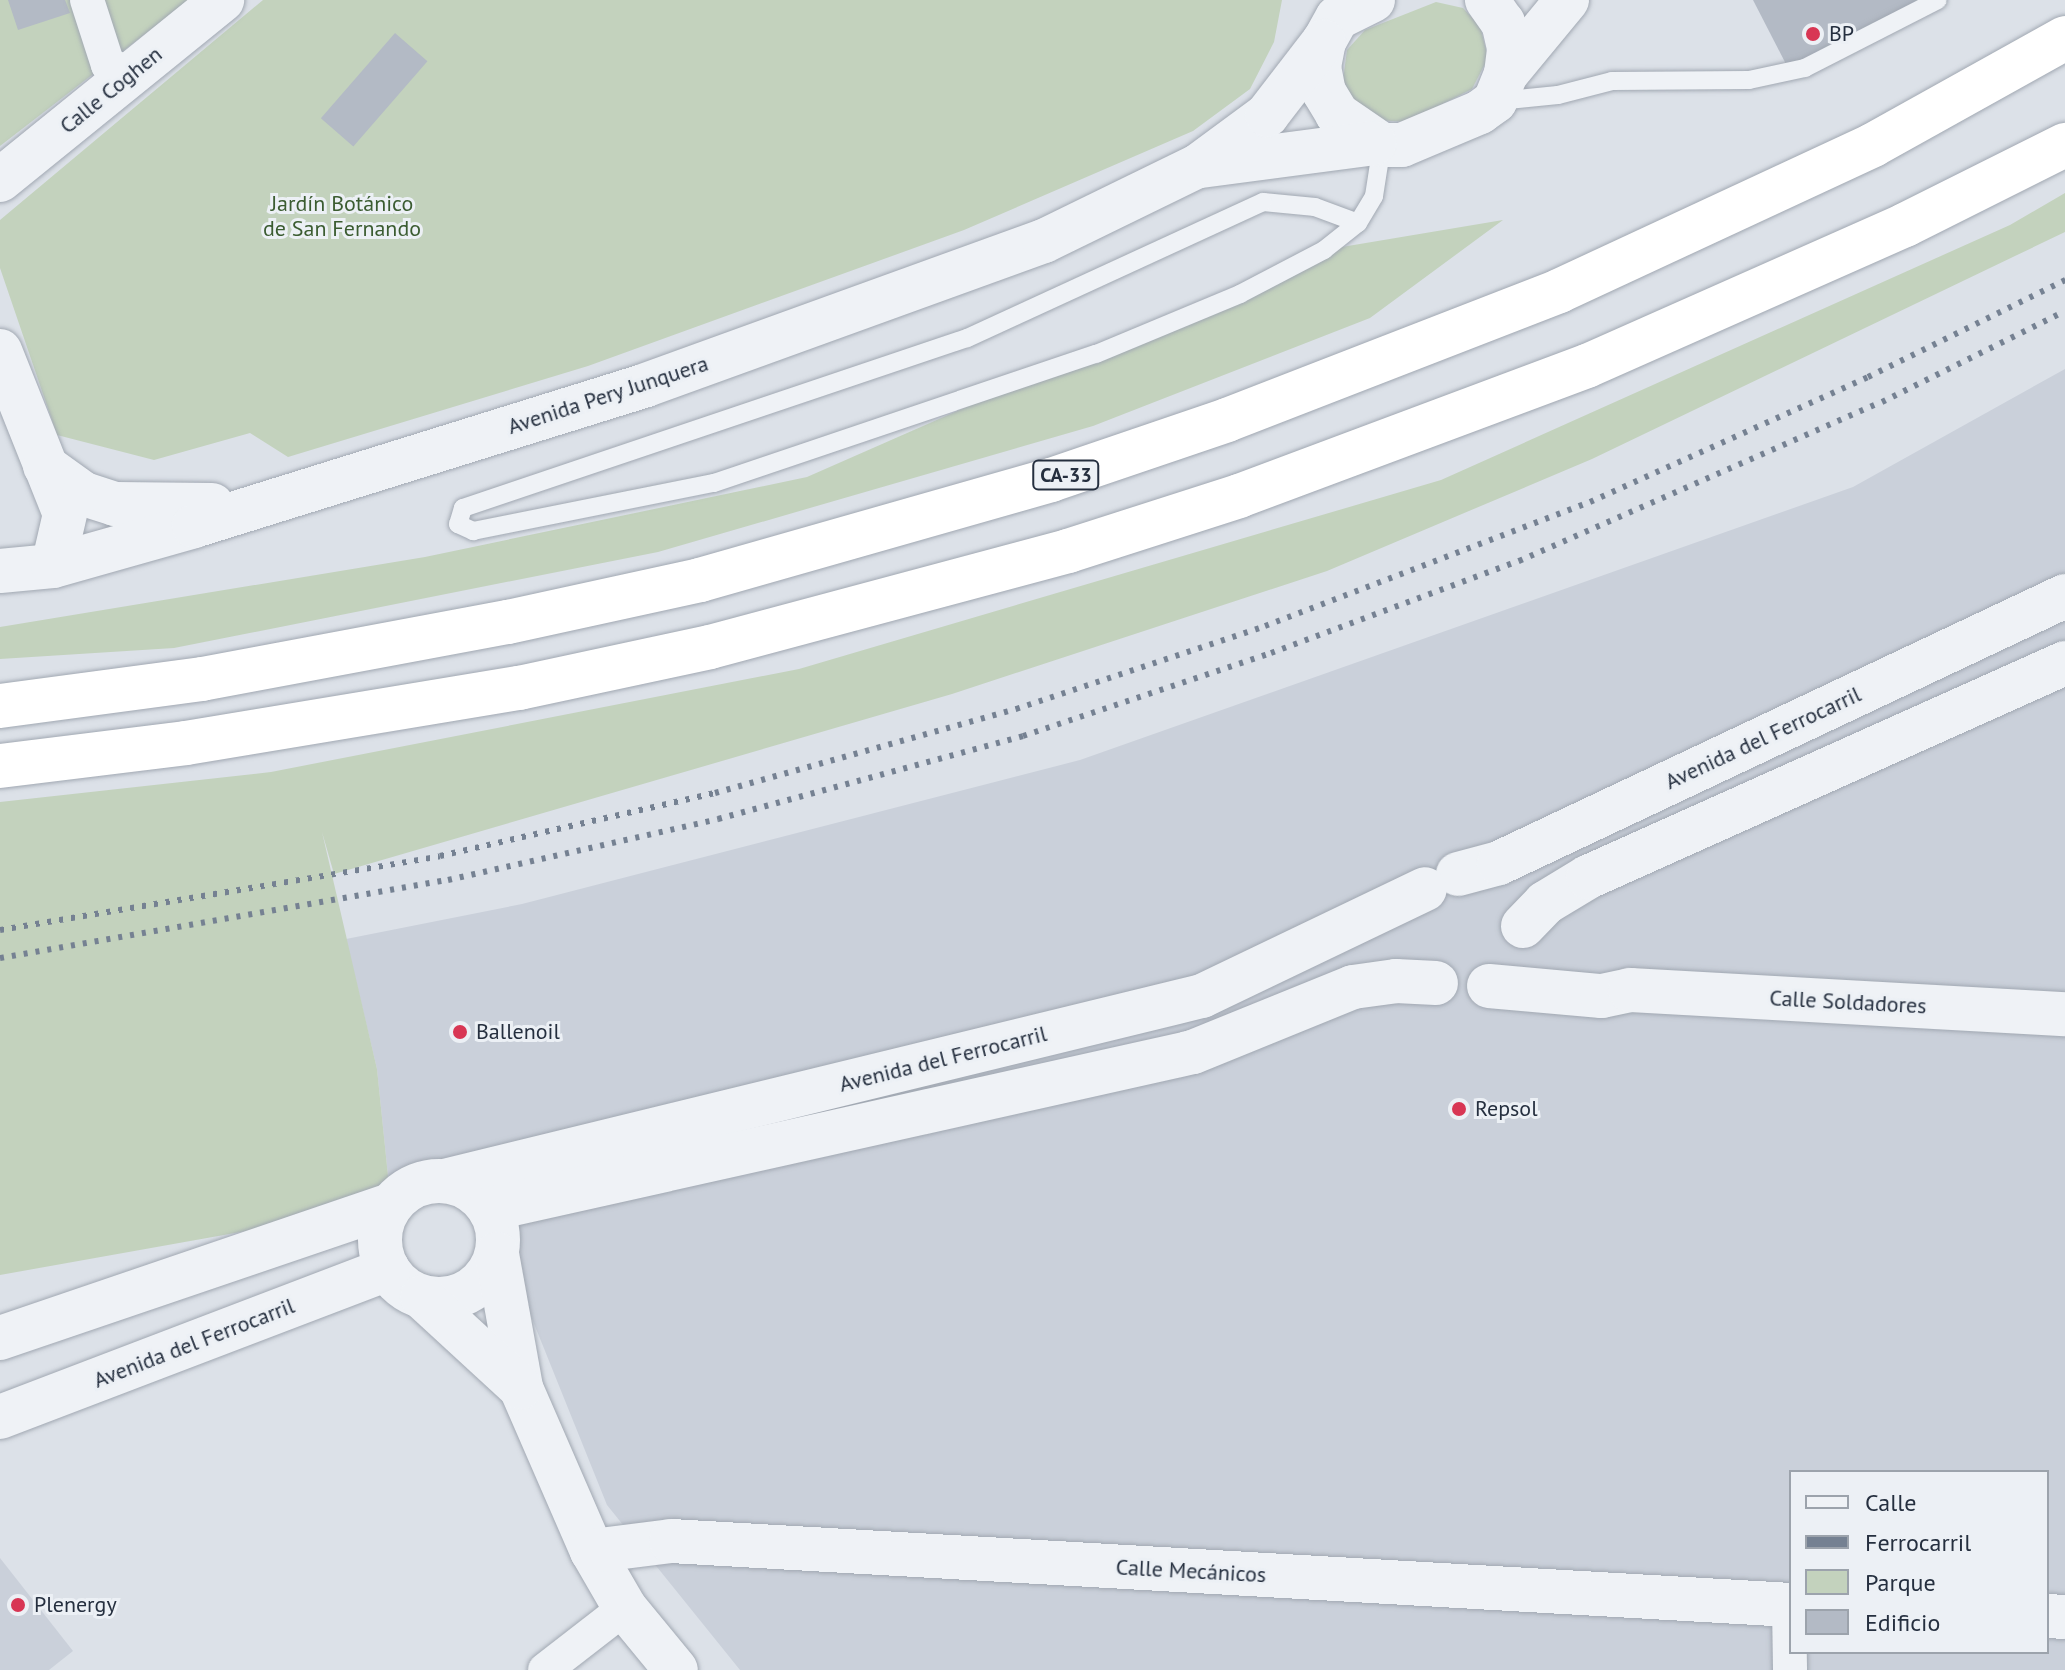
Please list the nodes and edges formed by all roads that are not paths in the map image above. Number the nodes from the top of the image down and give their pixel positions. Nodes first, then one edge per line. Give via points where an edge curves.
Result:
1 (87, 0) edge
2 (222, 0) edge
3 (1487, 0) edge
4 (1567, 0) edge
5 (1938, 0) edge
6 (1342, 15) edge
7 (2065, 38) edge
8 (133, 74) junction
9 (1501, 88) junction
10 (1378, 144) junction
11 (2065, 145) edge
12 (1198, 166) junction
13 (0, 180) edge
14 (1358, 223) junction
15 (0, 351) edge
16 (45, 466) junction
17 (258, 504) junction
18 (53, 566) junction
19 (0, 571) edge
20 (2065, 596) edge
21 (2065, 663) edge
22 (0, 706) edge
23 (0, 766) edge
24 (1442, 882) junction
25 (1523, 936) junction
26 (1436, 983) junction
27 (1489, 986) junction
28 (1630, 990) junction
29 (2065, 1014) edge
30 (444, 1181) junction
31 (391, 1205) junction
32 (490, 1209) junction
33 (497, 1254) junction
34 (388, 1269) junction
35 (422, 1297) junction
36 (0, 1338) edge
37 (521, 1388) junction
38 (0, 1417) edge
39 (592, 1551) junction
40 (1789, 1605) edge
41 (625, 1608) junction
42 (545, 1670) edge
43 (676, 1670) edge

1 - 8 street via 108,65
2 - 8 street, Calle Coghen
3 - 9 street via 1503,23 1509,48
4 - 9 street
5 - 9 lane via 1805,68 1749,80 1612,81 1558,95
6 - 10 street via 1319,67 1324,92 1337,114
6 - 12 street via 1267,115
7 - 22 highway, CA-33 via 1873,145 1559,291 1283,400 1051,480 700,580 508,622 202,679
8 - 13 street, Calle Coghen
9 - 10 street via 1402,145
10 - 12 street
10 - 14 lane via 1374,196
11 - 23 highway via 1820,265 1587,366 1298,475 1068,551 740,639 519,688 186,743
12 - 17 street, Avenida Pery Junquera via 1044,241 844,318
14 - 14 lane via 1324,250 1240,294 1096,354 887,428 812,447 714,483 473,531 458,524 463,508 967,338 1263,202 1315,207
15 - 16 street
16 - 17 street via 84,494 115,504
16 - 18 street via 65,514
17 - 18 street, Avenida Pery Junquera
18 - 19 street, Avenida Pery Junquera
20 - 24 street, Avenida del Ferrocarril via 1499,863
21 - 25 street via 1588,877 1545,903
24 - 25 street via 1494,882 1519,909
24 - 26 street via 1413,903 1406,939 1411,957
24 - 30 street, Avenida del Ferrocarril via 1202,996
25 - 27 street via 1516,962
25 - 28 street, Calle Soldadores via 1554,968 1606,977
26 - 27 street, Avenida del Ferrocarril via 1452,990
26 - 32 street, Avenida del Ferrocarril via 1353,987 1193,1052
27 - 28 street, Calle Soldadores via 1602,996
28 - 29 street, Calle Soldadores
30 - 31 street via 424,1182
30 - 32 street via 462,1185
31 - 34 street via 380,1237
31 - 36 street
32 - 33 street via 499,1235
33 - 35 street via 490,1272 468,1291 441,1299
33 - 37 street
34 - 35 street via 398,1283
34 - 38 street, Avenida del Ferrocarril
35 - 37 street
37 - 39 street
39 - 40 street, Calle Mecánicos via 671,1541
39 - 41 street
41 - 42 street
41 - 43 street

